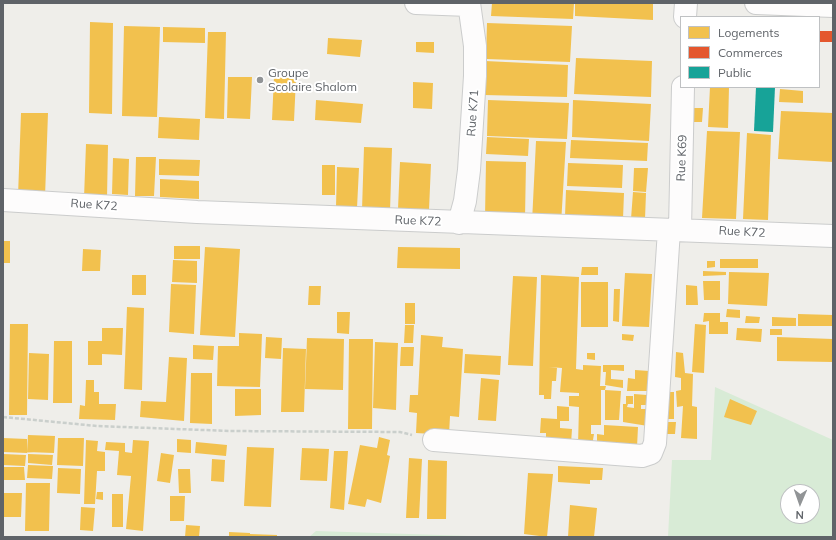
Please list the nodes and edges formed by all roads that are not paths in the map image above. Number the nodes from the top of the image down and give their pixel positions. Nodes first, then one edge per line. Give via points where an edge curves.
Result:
1 (416, 3) edge
2 (686, 3) edge
3 (756, 3) edge
4 (469, 4) edge
5 (833, 6) edge
6 (685, 16) edge
7 (683, 88) edge
8 (3, 200) edge
9 (459, 223) junction
10 (674, 229) junction
11 (833, 236) edge
12 (434, 440) road end

1 - 4 street
2 - 6 street
3 - 5 street
4 - 9 street, Rue K71 via 476,76 469,170
7 - 10 street, Rue K69
8 - 9 street, Rue K72 via 197,212
9 - 10 street, Rue K72
10 - 11 street, Rue K72
10 - 12 street, Rue K69 via 655,443 651,453 642,456

